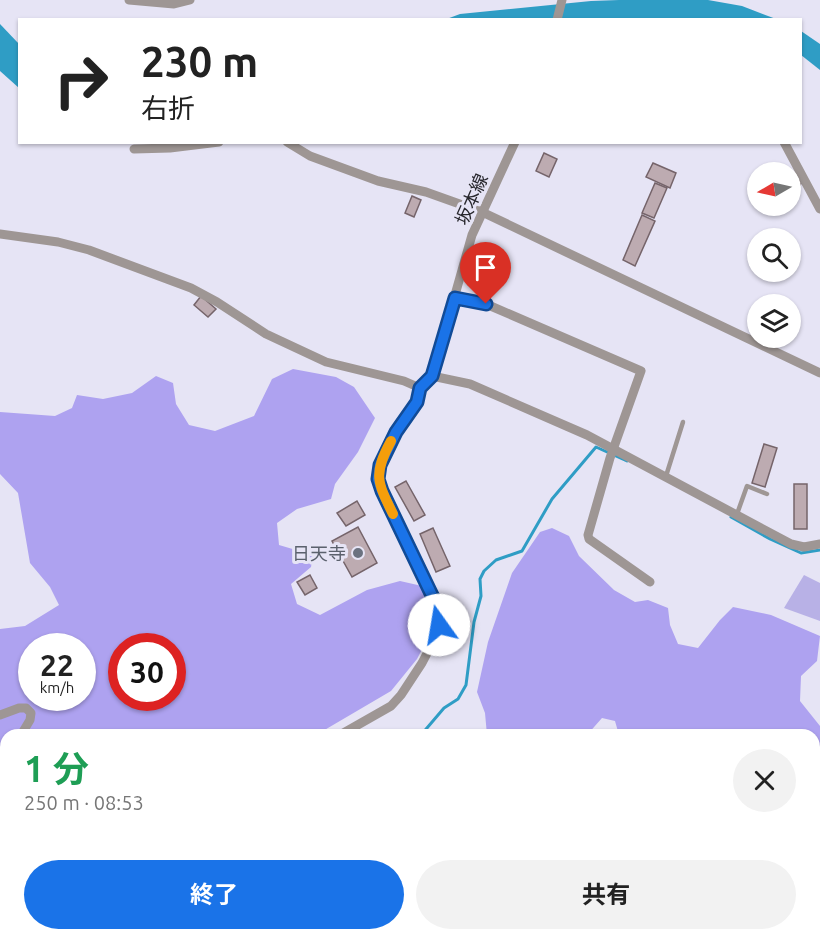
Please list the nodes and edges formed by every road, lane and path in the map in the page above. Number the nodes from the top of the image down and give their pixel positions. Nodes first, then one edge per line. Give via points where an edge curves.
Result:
1 (129, 0) edge
2 (189, 0) edge
3 (562, 0) edge
4 (557, 18) edge
5 (203, 144) edge
6 (290, 144) edge
7 (513, 144) edge
8 (785, 144) edge
9 (134, 149) dead end
10 (820, 209) edge
11 (482, 212) junction
12 (0, 234) edge
13 (455, 298) junction
14 (820, 373) edge
15 (432, 376) junction
16 (420, 388) junction
17 (683, 422) dead end
18 (613, 452) junction
19 (666, 476) junction
20 (767, 494) dead end
21 (737, 514) junction
22 (820, 544) edge
23 (650, 582) dead end
24 (0, 715) edge
25 (25, 729) edge
26 (350, 729) edge

1 - 2 street via 174,4
3 - 4 street
5 - 9 street
6 - 11 street via 310,156 378,181 426,192
7 - 11 street, 坂本線
8 - 10 street
11 - 13 street, 坂本線
11 - 14 street
12 - 16 street via 89,250 191,288 266,334 326,362
13 - 15 street, 坂本線
13 - 18 street via 486,304 640,371
15 - 16 street, 坂本線
15 - 18 street via 470,384
16 - 26 street, 坂本線 via 417,402 386,451 378,479 439,610 439,625 422,663 401,695
17 - 19 lane
18 - 19 street
18 - 23 street via 589,539
19 - 21 street
20 - 21 lane via 747,486
21 - 22 street via 798,546
24 - 25 street via 26,708 31,713

